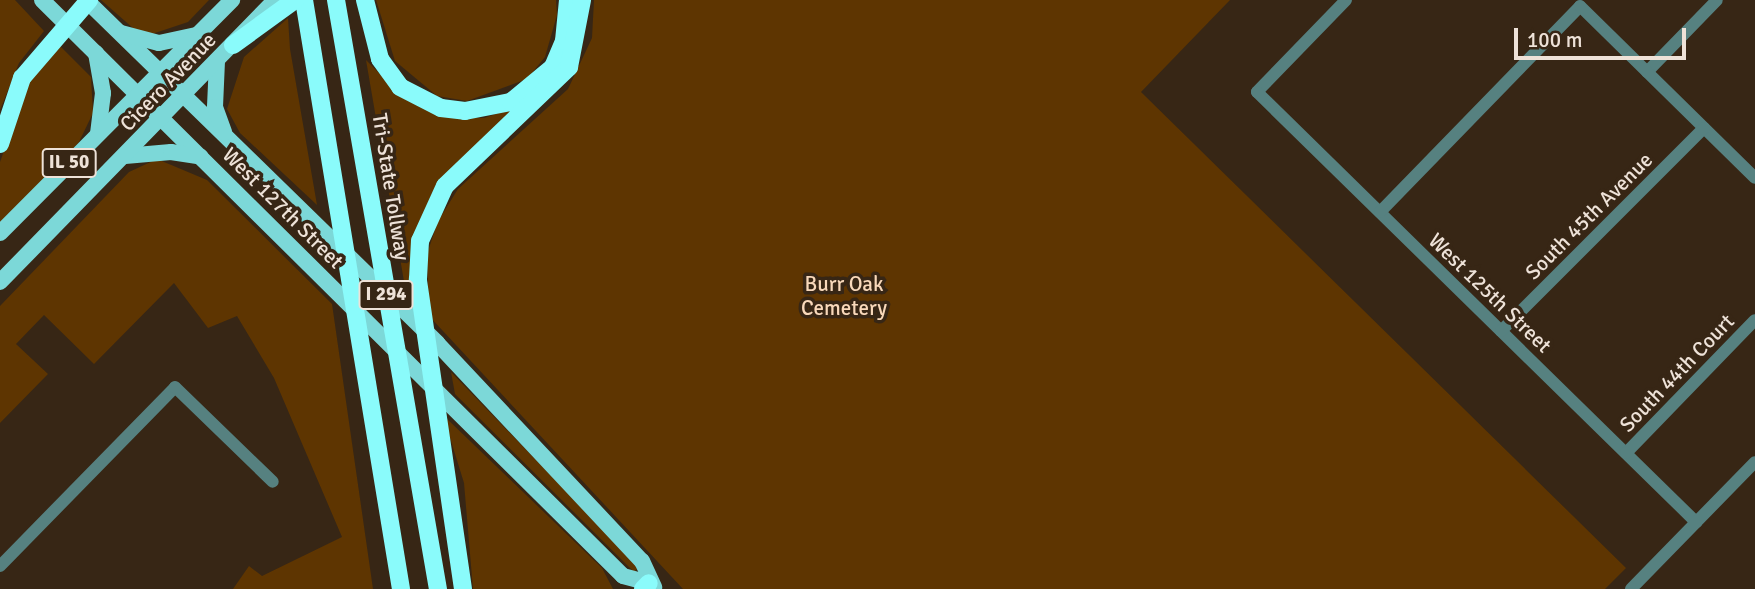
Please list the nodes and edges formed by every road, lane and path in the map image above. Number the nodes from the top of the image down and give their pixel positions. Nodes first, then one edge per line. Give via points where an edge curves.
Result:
1 (42, 0) edge
2 (87, 0) edge
3 (232, 0) edge
4 (295, 0) edge
5 (304, 0) edge
6 (336, 0) edge
7 (365, 0) edge
8 (568, 0) edge
9 (582, 0) edge
10 (1346, 0) edge
11 (1717, 0) edge
12 (269, 11) edge
13 (114, 27) junction
14 (197, 36) junction
15 (233, 46) joint
16 (92, 49) junction
17 (217, 61) junction
18 (1647, 72) junction
19 (160, 73) junction
20 (138, 94) junction
21 (184, 97) junction
22 (162, 118) junction
23 (1704, 128) junction
24 (98, 134) junction
25 (226, 138) junction
26 (0, 144) edge
27 (125, 156) junction
28 (201, 157) junction
29 (1755, 177) edge
30 (1380, 212) junction
31 (0, 233) edge
32 (0, 282) edge
33 (1755, 320) edge
34 (1501, 331) junction
35 (1626, 453) junction
36 (1755, 462) edge
37 (273, 482) dead end
38 (1696, 522) junction
39 (0, 566) edge
40 (649, 587) edge
41 (401, 589) edge
42 (438, 589) edge
43 (463, 589) edge
44 (1631, 589) edge

1 - 16 main road, West 127th Street
2 - 13 main road, West 127th Street
2 - 26 highway via 22,78
3 - 14 main road, Cicero Avenue / IL 50
4 - 12 highway
5 - 41 highway, I 294
6 - 42 highway, Tri-State Tollway / I 294
7 - 8 highway via 380,59 400,87 441,108 465,111 511,102 553,67 564,41
9 - 43 highway via 569,67 445,186 420,241 418,279
10 - 30 street, West 125th Street via 1257,92
11 - 18 street
12 - 15 highway
13 - 14 main road via 159,43
13 - 19 main road, West 127th Street
14 - 19 main road, Cicero Avenue / IL 50
15 - 17 main road, Cicero Avenue / IL 50
16 - 20 main road, West 127th Street
16 - 24 main road via 103,93
17 - 21 main road, Cicero Avenue / IL 50
17 - 25 main road via 215,107
18 - 23 street
18 - 30 street via 1580,6
19 - 20 main road, Cicero Avenue / IL 50
19 - 21 main road, West 127th Street
20 - 22 main road, West 127th Street
20 - 24 main road, Cicero Avenue / IL 50
21 - 22 main road, Cicero Avenue / IL 50
21 - 25 main road, West 127th Street
22 - 27 main road, Cicero Avenue / IL 50
22 - 28 main road, West 127th Street
23 - 29 street
23 - 34 street, South 45th Avenue
24 - 31 main road, Cicero Avenue / IL 50
25 - 40 main road, West 127th Street via 437,343 642,561
27 - 28 main road via 171,152
27 - 32 main road, Cicero Avenue / IL 50
28 - 40 main road, West 127th Street via 623,576
30 - 34 street, West 125th Street
33 - 35 street, South 44th Court
34 - 35 street, West 125th Street
35 - 38 street, West 125th Street
36 - 38 street
37 - 39 street via 175,387
38 - 44 street

